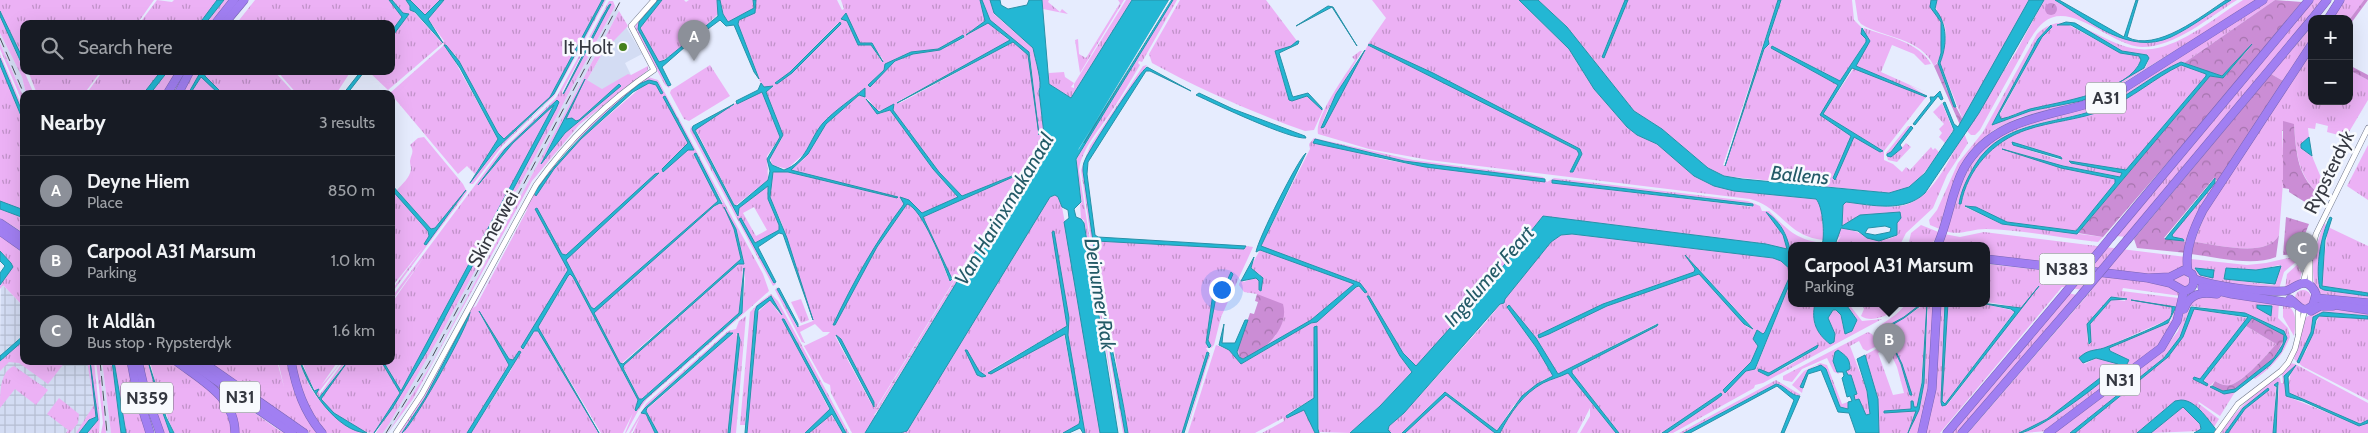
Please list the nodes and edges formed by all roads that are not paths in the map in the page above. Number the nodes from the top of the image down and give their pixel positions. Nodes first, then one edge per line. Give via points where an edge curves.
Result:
1 (234, 0) edge
2 (244, 0) edge
3 (654, 0) edge
4 (2263, 0) edge
5 (2310, 0) edge
6 (2328, 0) edge
7 (2340, 0) edge
8 (2315, 15) edge
9 (2331, 15) edge
10 (225, 19) edge
11 (2308, 24) edge
12 (2308, 50) edge
13 (179, 75) edge
14 (188, 75) edge
15 (169, 90) edge
16 (180, 90) edge
17 (2368, 128) edge
18 (0, 223) edge
19 (0, 231) edge
20 (20, 236) edge
21 (1939, 242) edge
22 (20, 245) edge
23 (1990, 260) edge
24 (2188, 271) junction
25 (2148, 278) junction
26 (2193, 282) junction
27 (2305, 285) junction
28 (2184, 291) junction
29 (2232, 294) junction
30 (2291, 296) junction
31 (2316, 300) junction
32 (2332, 302) junction
33 (2368, 303) edge
34 (1937, 307) edge
35 (2368, 310) edge
36 (2302, 312) junction
37 (2180, 315) junction
38 (132, 365) edge
39 (139, 365) edge
40 (181, 365) edge
41 (194, 365) edge
42 (207, 365) edge
43 (292, 365) edge
44 (2218, 432) edge
45 (150, 433) edge
46 (160, 433) edge
47 (235, 433) edge
48 (292, 433) edge
49 (304, 433) edge
50 (322, 433) edge
51 (396, 433) edge
52 (1922, 433) edge
53 (1947, 433) edge
54 (1962, 433) edge
55 (2048, 433) edge

1 - 10 highway
2 - 10 highway
3 - 51 street, Skimerwei via 631,26 654,70 634,84 555,158 536,185 422,394
4 - 21 highway, A31 via 2113,94 2089,105 2021,121 1992,137 1964,168
5 - 53 highway, bridge
6 - 8 highway
7 - 9 highway
11 - 54 highway, bridge
12 - 24 highway via 2203,210 2191,239
13 - 15 highway
14 - 16 highway
17 - 27 street, Rypsterdyk via 2320,225
18 - 20 highway
19 - 22 highway
23 - 25 highway, N383
24 - 25 highway, N383 via 2182,270 2167,278
24 - 26 highway
25 - 28 highway, N383 via 2172,284
26 - 28 highway
26 - 29 highway
26 - 30 highway via 2277,291
27 - 30 highway
27 - 31 highway
28 - 37 highway, N31
29 - 30 highway via 2275,299
29 - 37 highway, N31 via 2197,294 2188,300
30 - 36 highway
31 - 32 highway
31 - 32 highway
31 - 36 highway
32 - 33 highway
32 - 35 highway
34 - 52 highway via 1932,389
36 - 44 street via 2298,339 2284,368 2244,398
37 - 55 highway, N31 via 2168,338 2155,353
38 - 45 highway, N359
39 - 46 highway, N359
40 - 47 highway, N31 via 224,399 233,414
41 - 48 highway, N31
42 - 49 highway, N31
43 - 50 highway via 300,396

